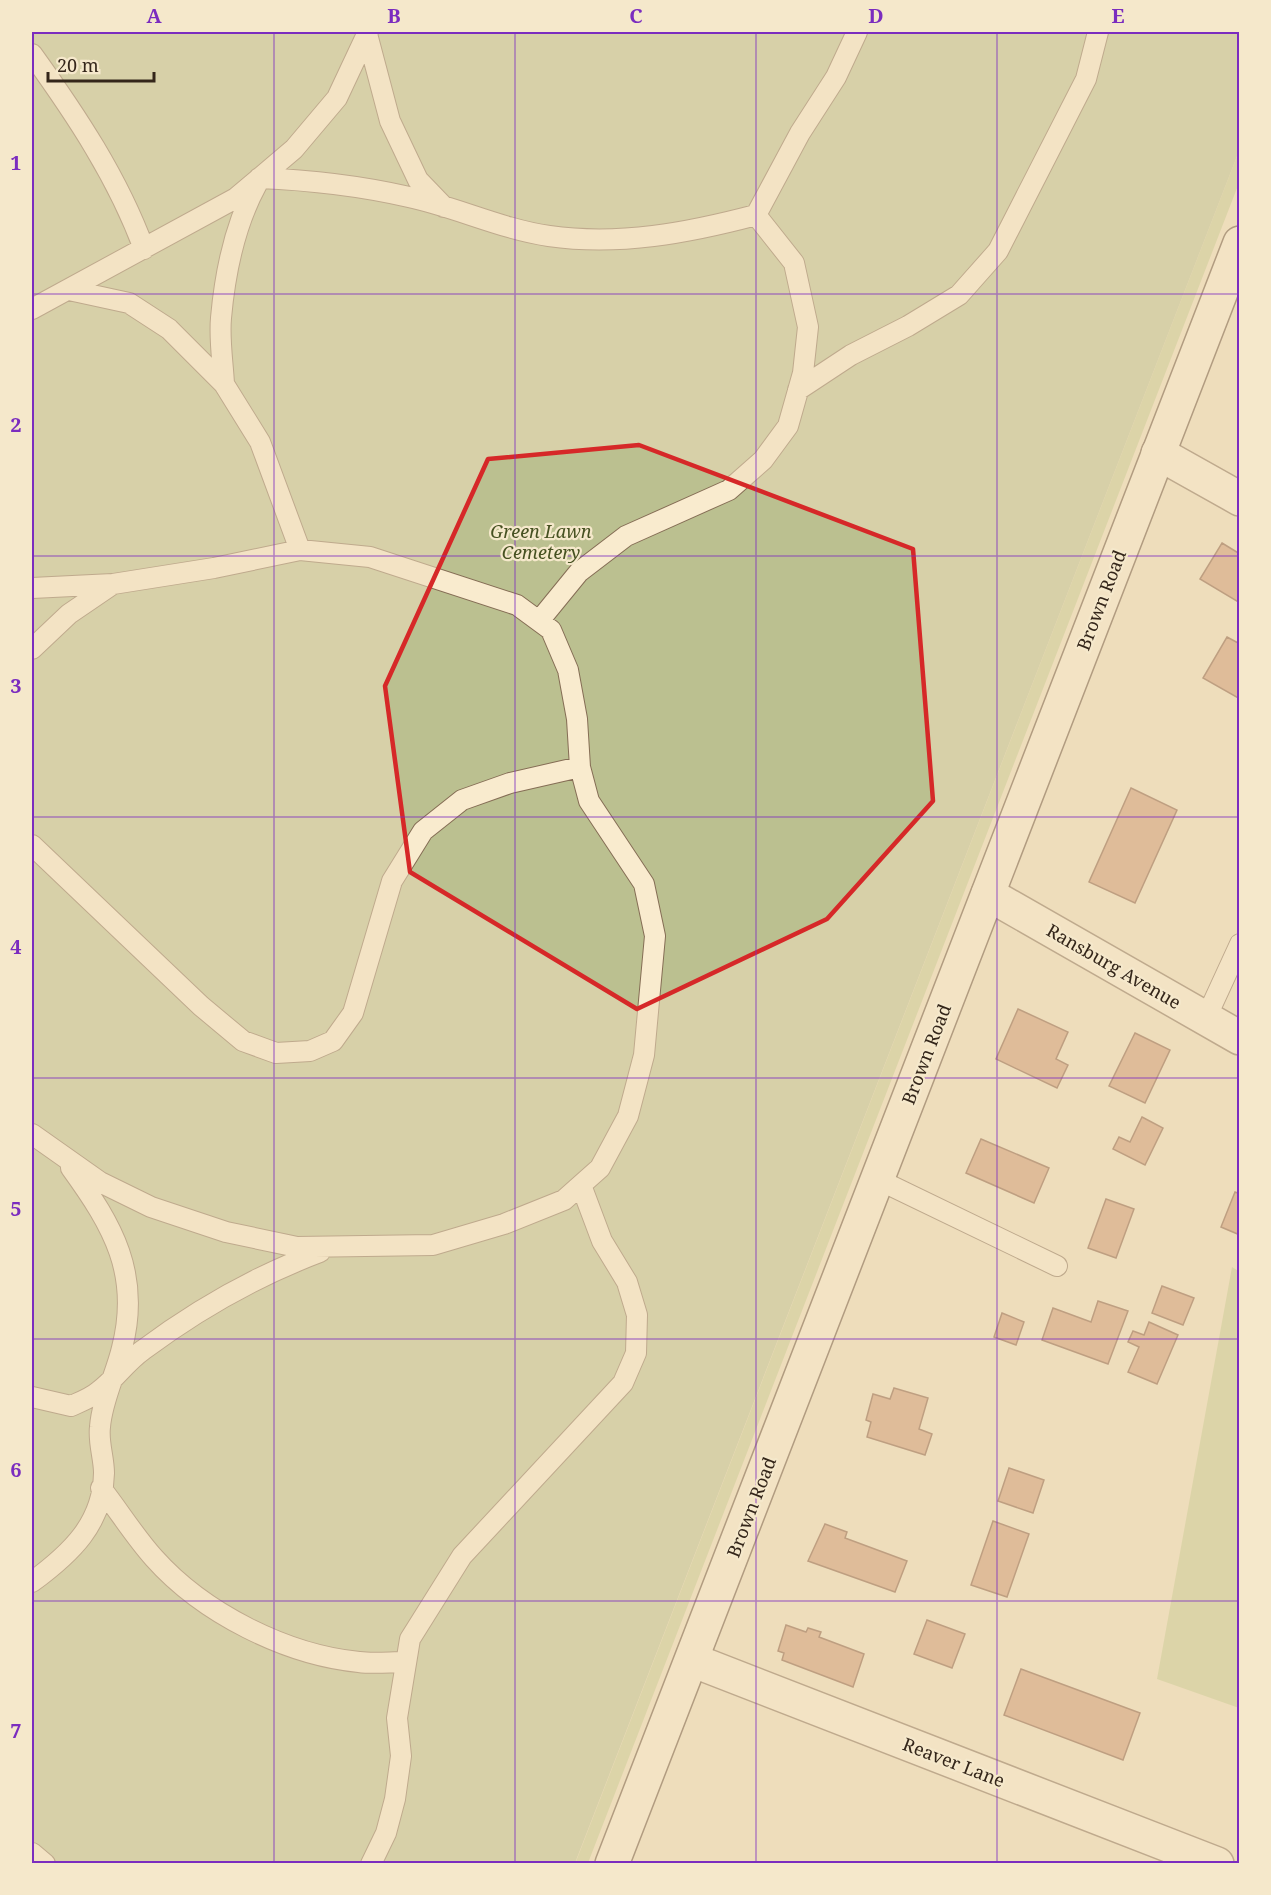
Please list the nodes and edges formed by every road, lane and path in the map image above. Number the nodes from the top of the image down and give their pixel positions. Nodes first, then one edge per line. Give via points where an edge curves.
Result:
1 (857, 32) edge
2 (1098, 32) edge
3 (368, 33) edge
4 (32, 54) edge
5 (259, 178) junction
6 (445, 208) junction
7 (756, 215) junction
8 (1239, 243) edge
9 (144, 249) junction
10 (69, 290) junction
11 (32, 309) edge
12 (224, 384) junction
13 (798, 390) junction
14 (1158, 453) junction
15 (1239, 499) edge
16 (300, 550) junction
17 (113, 584) junction
18 (32, 588) edge
19 (539, 621) junction
20 (32, 649) edge
21 (580, 767) junction
22 (32, 845) edge
23 (988, 894) junction
24 (1239, 944) edge
25 (1206, 1018) junction
26 (1239, 1038) edge
27 (32, 1134) edge
28 (62, 1156) junction
29 (877, 1179) junction
30 (581, 1185) junction
31 (332, 1248) junction
32 (1057, 1266) dead end
33 (112, 1378) junction
34 (32, 1397) edge
35 (102, 1488) junction
36 (32, 1582) edge
37 (692, 1660) junction
38 (405, 1662) junction
39 (32, 1853) edge
40 (45, 1863) edge
41 (370, 1863) edge
42 (612, 1863) edge
43 (1217, 1863) edge

1 - 7 lane via 836,77 800,133
2 - 13 lane via 1086,79 998,251 959,296 851,355
3 - 5 lane via 337,98 294,149
3 - 6 lane via 390,121 418,180
4 - 9 lane via 99,154 130,209
5 - 6 lane via 409,197
5 - 9 lane via 236,198
5 - 12 lane via 229,260 220,320
6 - 7 lane via 549,236 614,240 699,231
7 - 13 lane via 794,263 808,327
8 - 14 main road, Brown Road
9 - 10 lane
10 - 11 lane
10 - 12 lane via 129,303 169,329
12 - 16 lane via 260,442
13 - 19 lane via 788,426 763,460 729,490 626,536 579,572
14 - 15 main road
14 - 23 main road, Brown Road
16 - 17 lane
16 - 19 lane via 370,557 517,605
17 - 18 lane
17 - 20 lane via 69,614
19 - 21 lane via 551,630 568,670
21 - 22 lane via 510,783 462,800 423,831 392,881 353,1013 333,1041 310,1051 276,1053 243,1041
21 - 30 lane via 589,801 644,884 655,936 644,1054 628,1116 600,1168
23 - 25 main road, Ransburg Avenue
23 - 29 main road, Brown Road
24 - 25 lane
25 - 26 main road, Ransburg Avenue
27 - 28 lane
28 - 31 lane via 100,1182 162,1211 236,1235 297,1247
28 - 33 lane via 97,1203 118,1243 128,1279 128,1316
29 - 32 lane
29 - 37 main road, Brown Road
30 - 31 lane via 564,1200 504,1224 434,1245
30 - 38 lane via 602,1241 627,1282 637,1315 636,1353 623,1383 462,1556 410,1639
31 - 33 lane via 282,1266 224,1296 144,1349
33 - 34 lane via 98,1392 71,1406
33 - 35 lane via 100,1428
35 - 36 lane via 97,1515 65,1558
35 - 38 lane via 154,1559 199,1599 258,1634 307,1651 359,1662
37 - 42 main road, Brown Road
37 - 43 main road, Reaver Lane
38 - 41 lane via 397,1718 401,1756 395,1799 386,1833
39 - 40 lane

